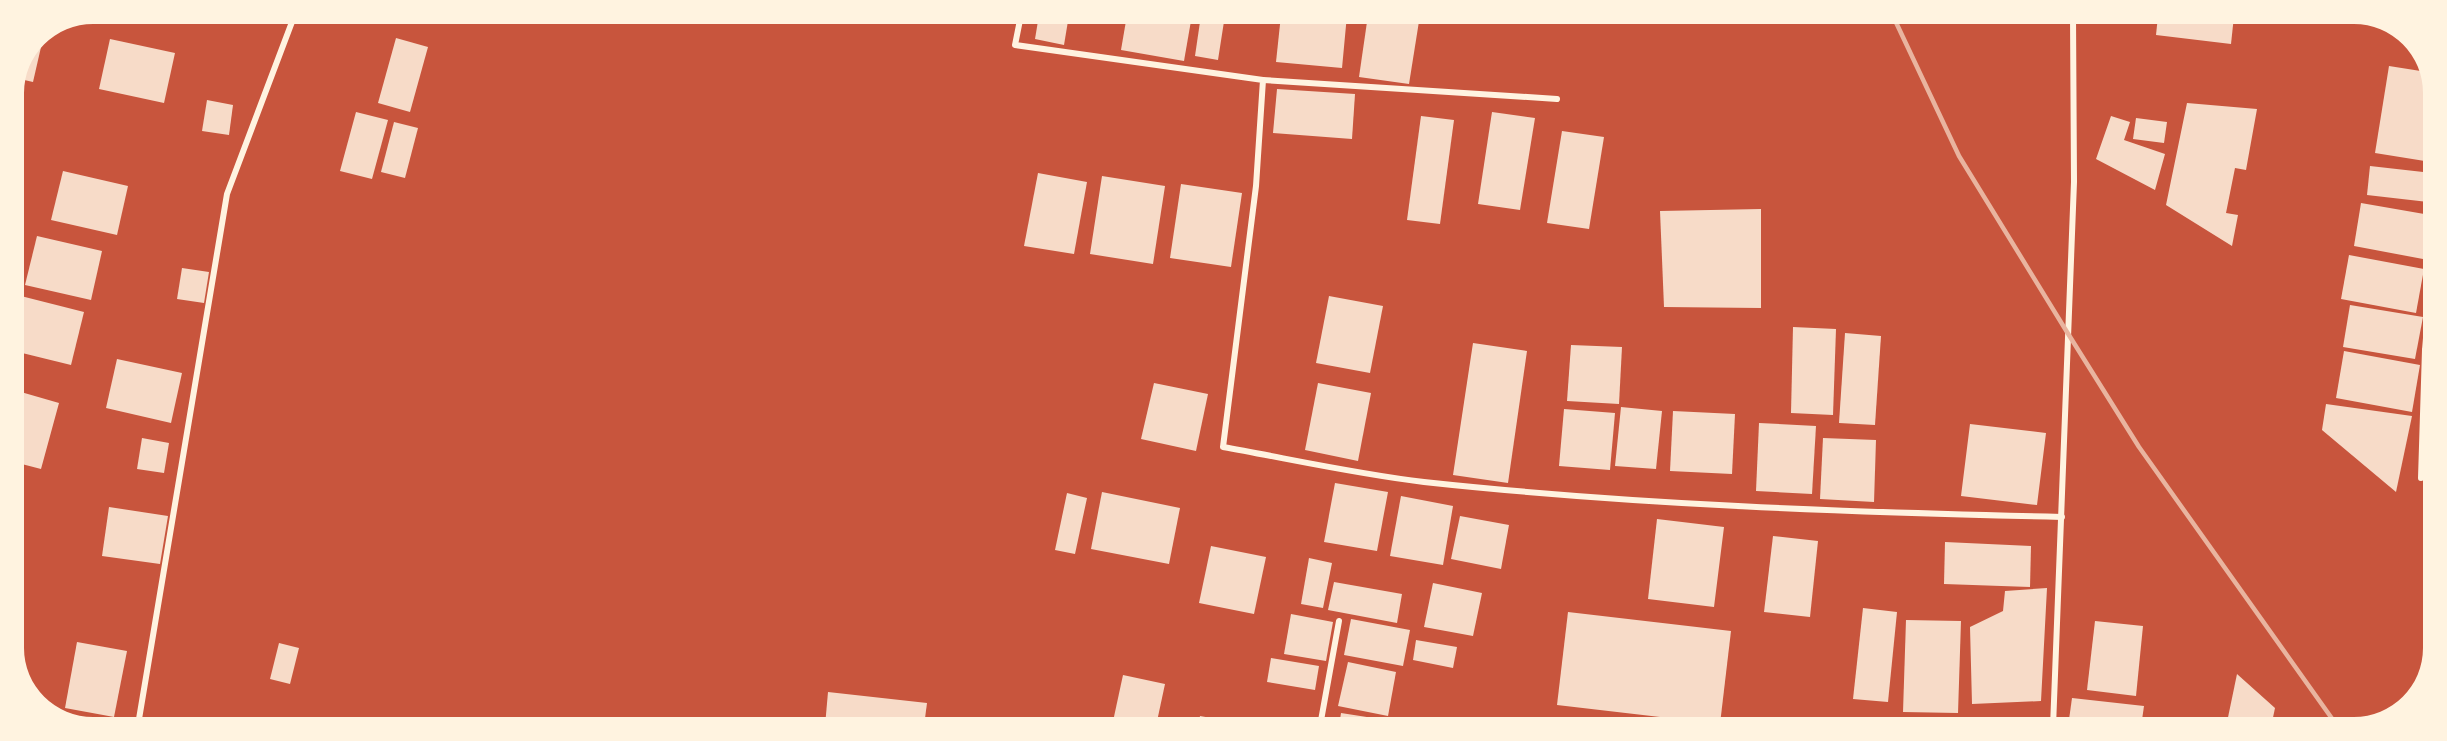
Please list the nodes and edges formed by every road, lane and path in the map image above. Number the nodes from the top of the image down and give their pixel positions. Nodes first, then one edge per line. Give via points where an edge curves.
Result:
1 (291, 24) edge
2 (1019, 24) edge
3 (2073, 24) edge
4 (1263, 80) junction
5 (1557, 99) dead end
6 (2423, 446) edge
7 (2421, 478) dead end
8 (2062, 517) junction
9 (1339, 621) dead end
10 (139, 717) edge
11 (1322, 717) edge
12 (2053, 717) edge

1 - 10 street via 227,194
2 - 4 street via 1015,45
3 - 8 street via 2074,182
4 - 5 street
4 - 8 street via 1256,186 1223,447 1422,481 1588,496 1845,512
6 - 7 street
8 - 12 street
9 - 11 street

